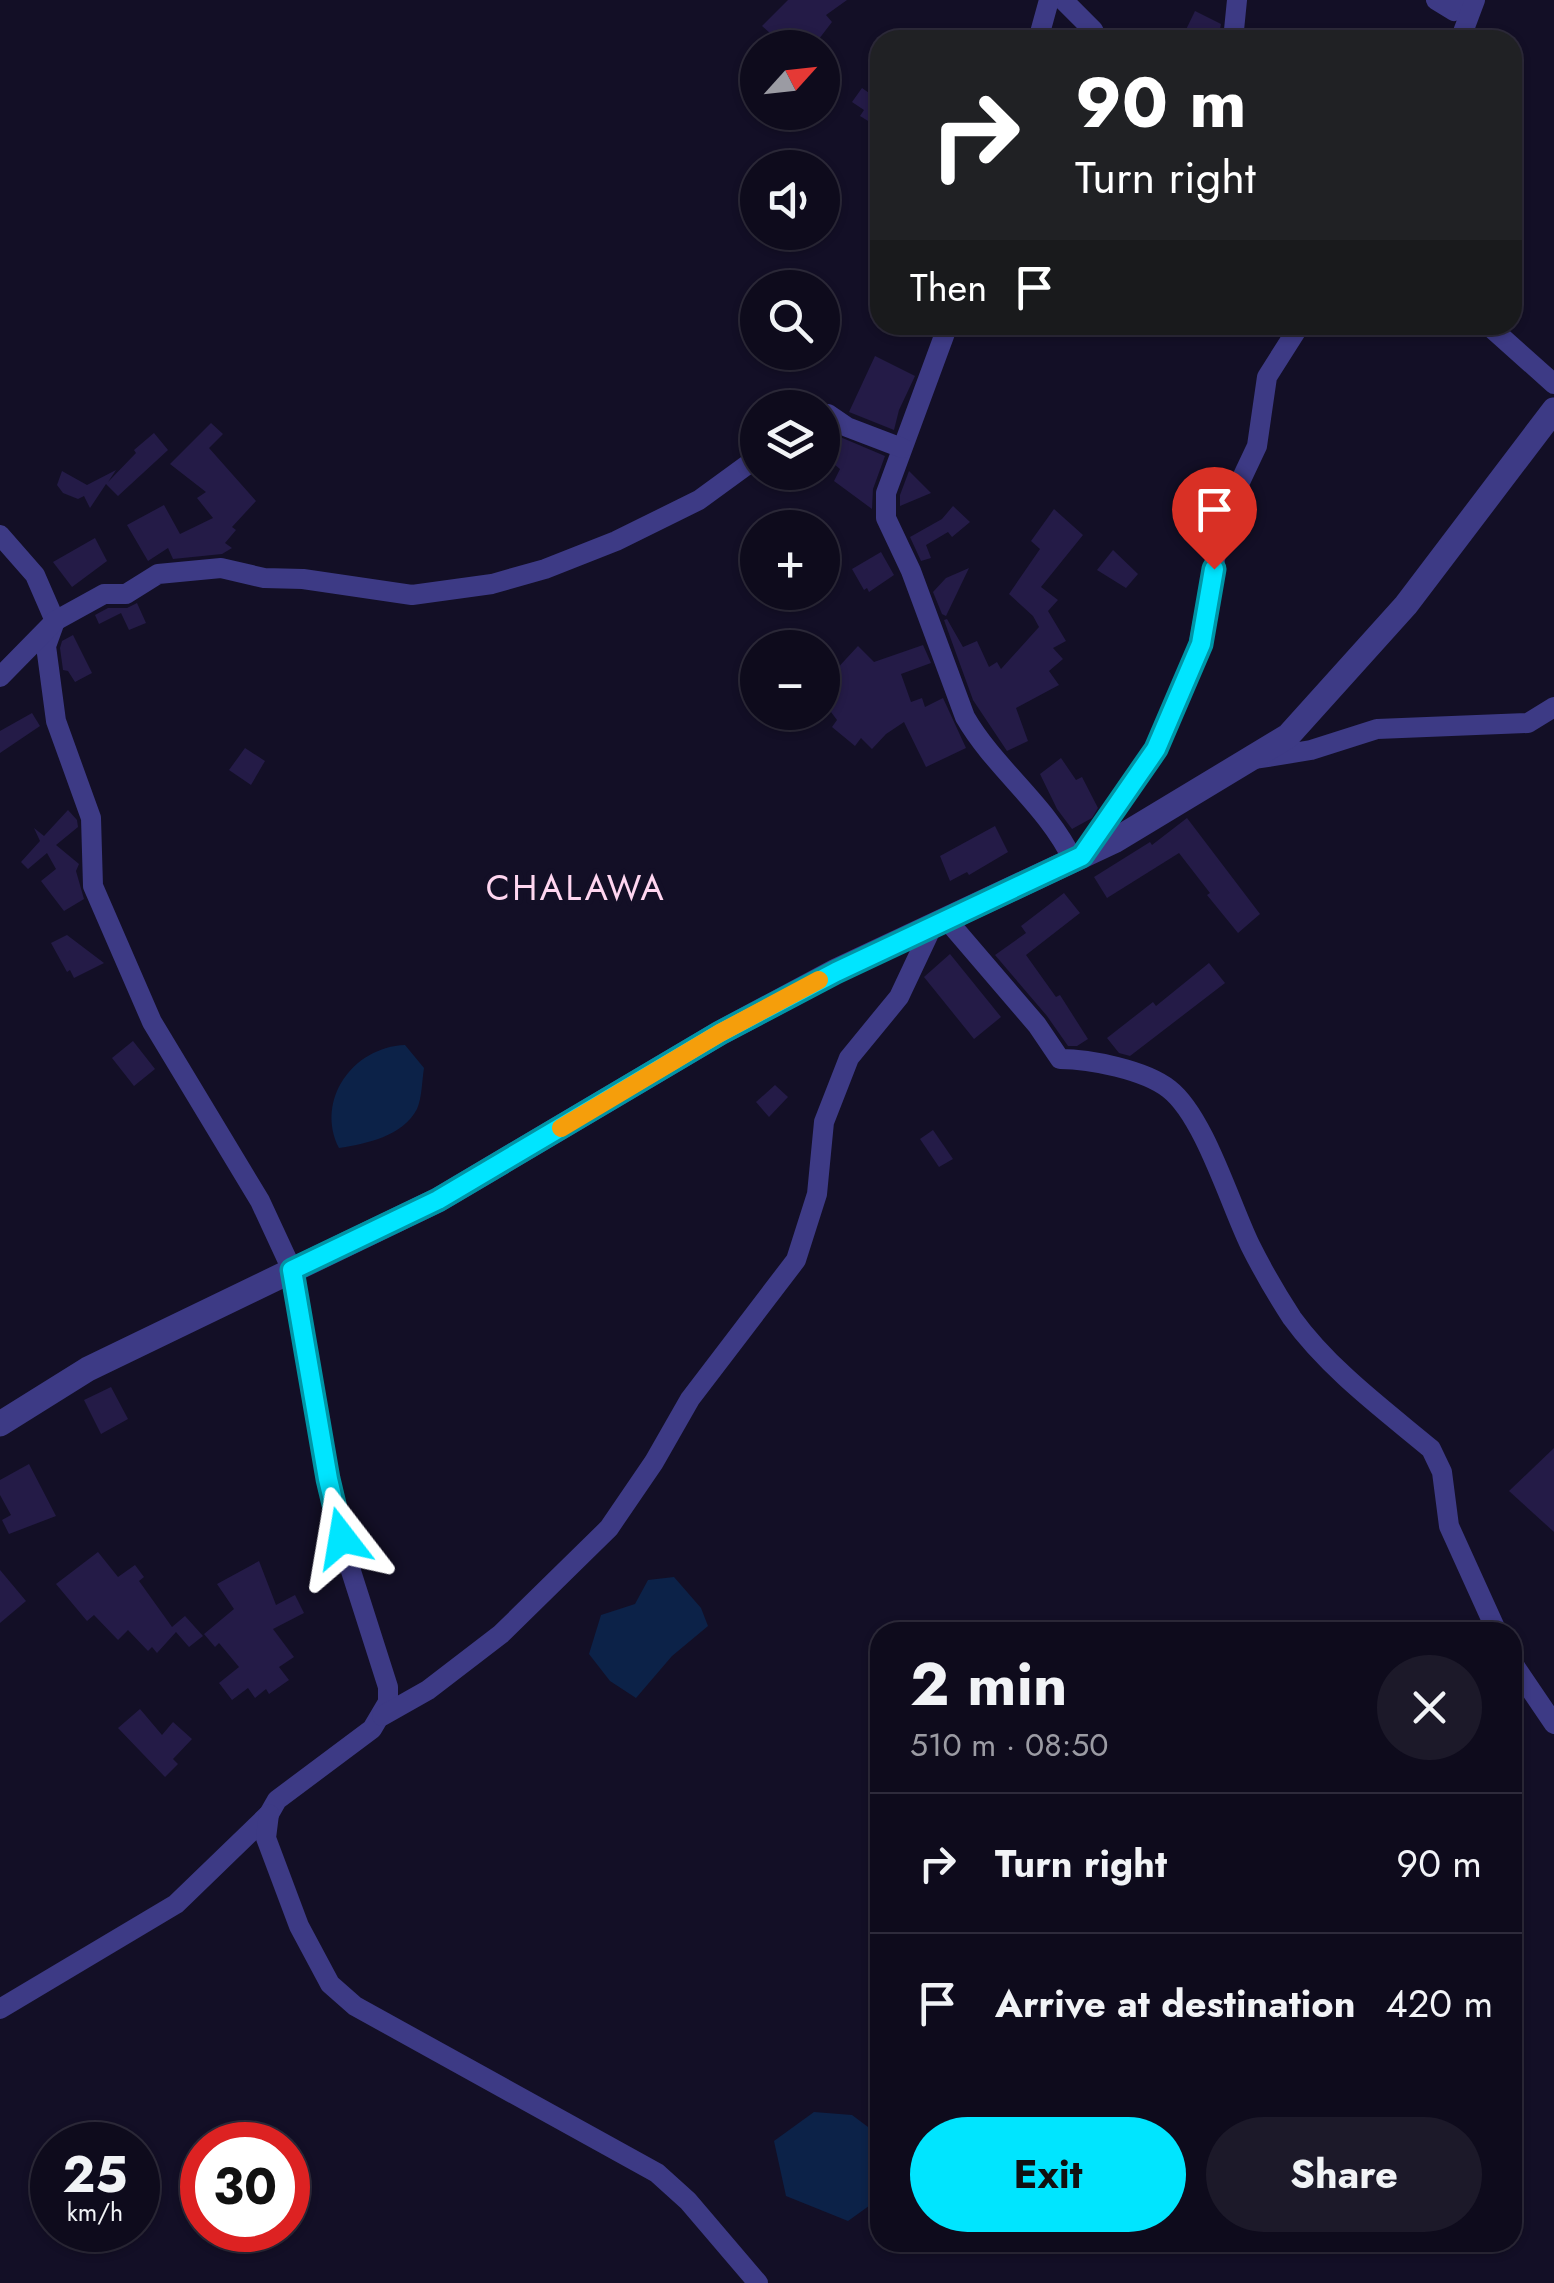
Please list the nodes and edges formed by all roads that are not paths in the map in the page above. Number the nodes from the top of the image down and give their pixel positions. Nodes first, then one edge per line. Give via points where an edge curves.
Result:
1 (1049, 0) edge
2 (1063, 0) edge
3 (1236, 0) edge
4 (1436, 0) edge
5 (1471, 0) edge
6 (1041, 30) edge
7 (1093, 30) edge
8 (1234, 30) edge
9 (1463, 30) edge
10 (944, 335) edge
11 (1294, 335) edge
12 (1499, 335) edge
13 (1554, 384) edge
14 (1554, 410) edge
15 (840, 422) edge
16 (902, 448) junction
17 (740, 471) edge
18 (0, 535) edge
19 (55, 620) junction
20 (0, 677) edge
21 (1554, 707) edge
22 (1253, 759) junction
23 (1077, 858) junction
24 (939, 923) junction
25 (292, 1270) junction
26 (0, 1424) edge
27 (1492, 1622) edge
28 (1522, 1677) edge
29 (382, 1716) junction
30 (1554, 1724) edge
31 (269, 1814) junction
32 (0, 2010) edge
33 (758, 2283) edge

1 - 6 street
2 - 7 street
3 - 8 street
4 - 5 street via 1454,11
5 - 9 street
10 - 16 street
11 - 23 street via 1267,377 1257,446 1223,518 1196,658 1156,749
12 - 13 street
14 - 22 street via 1354,666 1306,720
15 - 16 street
16 - 23 street via 886,493 886,518 964,718
17 - 19 street via 671,514 570,560 492,584 412,595 202,568 158,574 126,594 104,594
18 - 19 street via 35,574
19 - 20 street
19 - 25 street via 46,646 56,721 90,818 93,886 152,1022 260,1201
21 - 22 street via 1528,723 1377,729
22 - 23 street
23 - 24 street
24 - 25 street via 720,1033 438,1200
24 - 27 street via 1037,1025 1060,1059 1088,1059 1173,1092 1200,1131 1251,1247 1305,1335 1432,1449 1448,1526
24 - 29 street via 899,997 849,1058 824,1122 817,1194 796,1260 690,1399 609,1528 501,1634
25 - 26 street via 88,1369
25 - 29 street via 328,1479 388,1687
28 - 30 street
29 - 31 street
31 - 32 street via 176,1904
31 - 33 street via 266,1838 299,1926 330,1984 355,2006 657,2173

